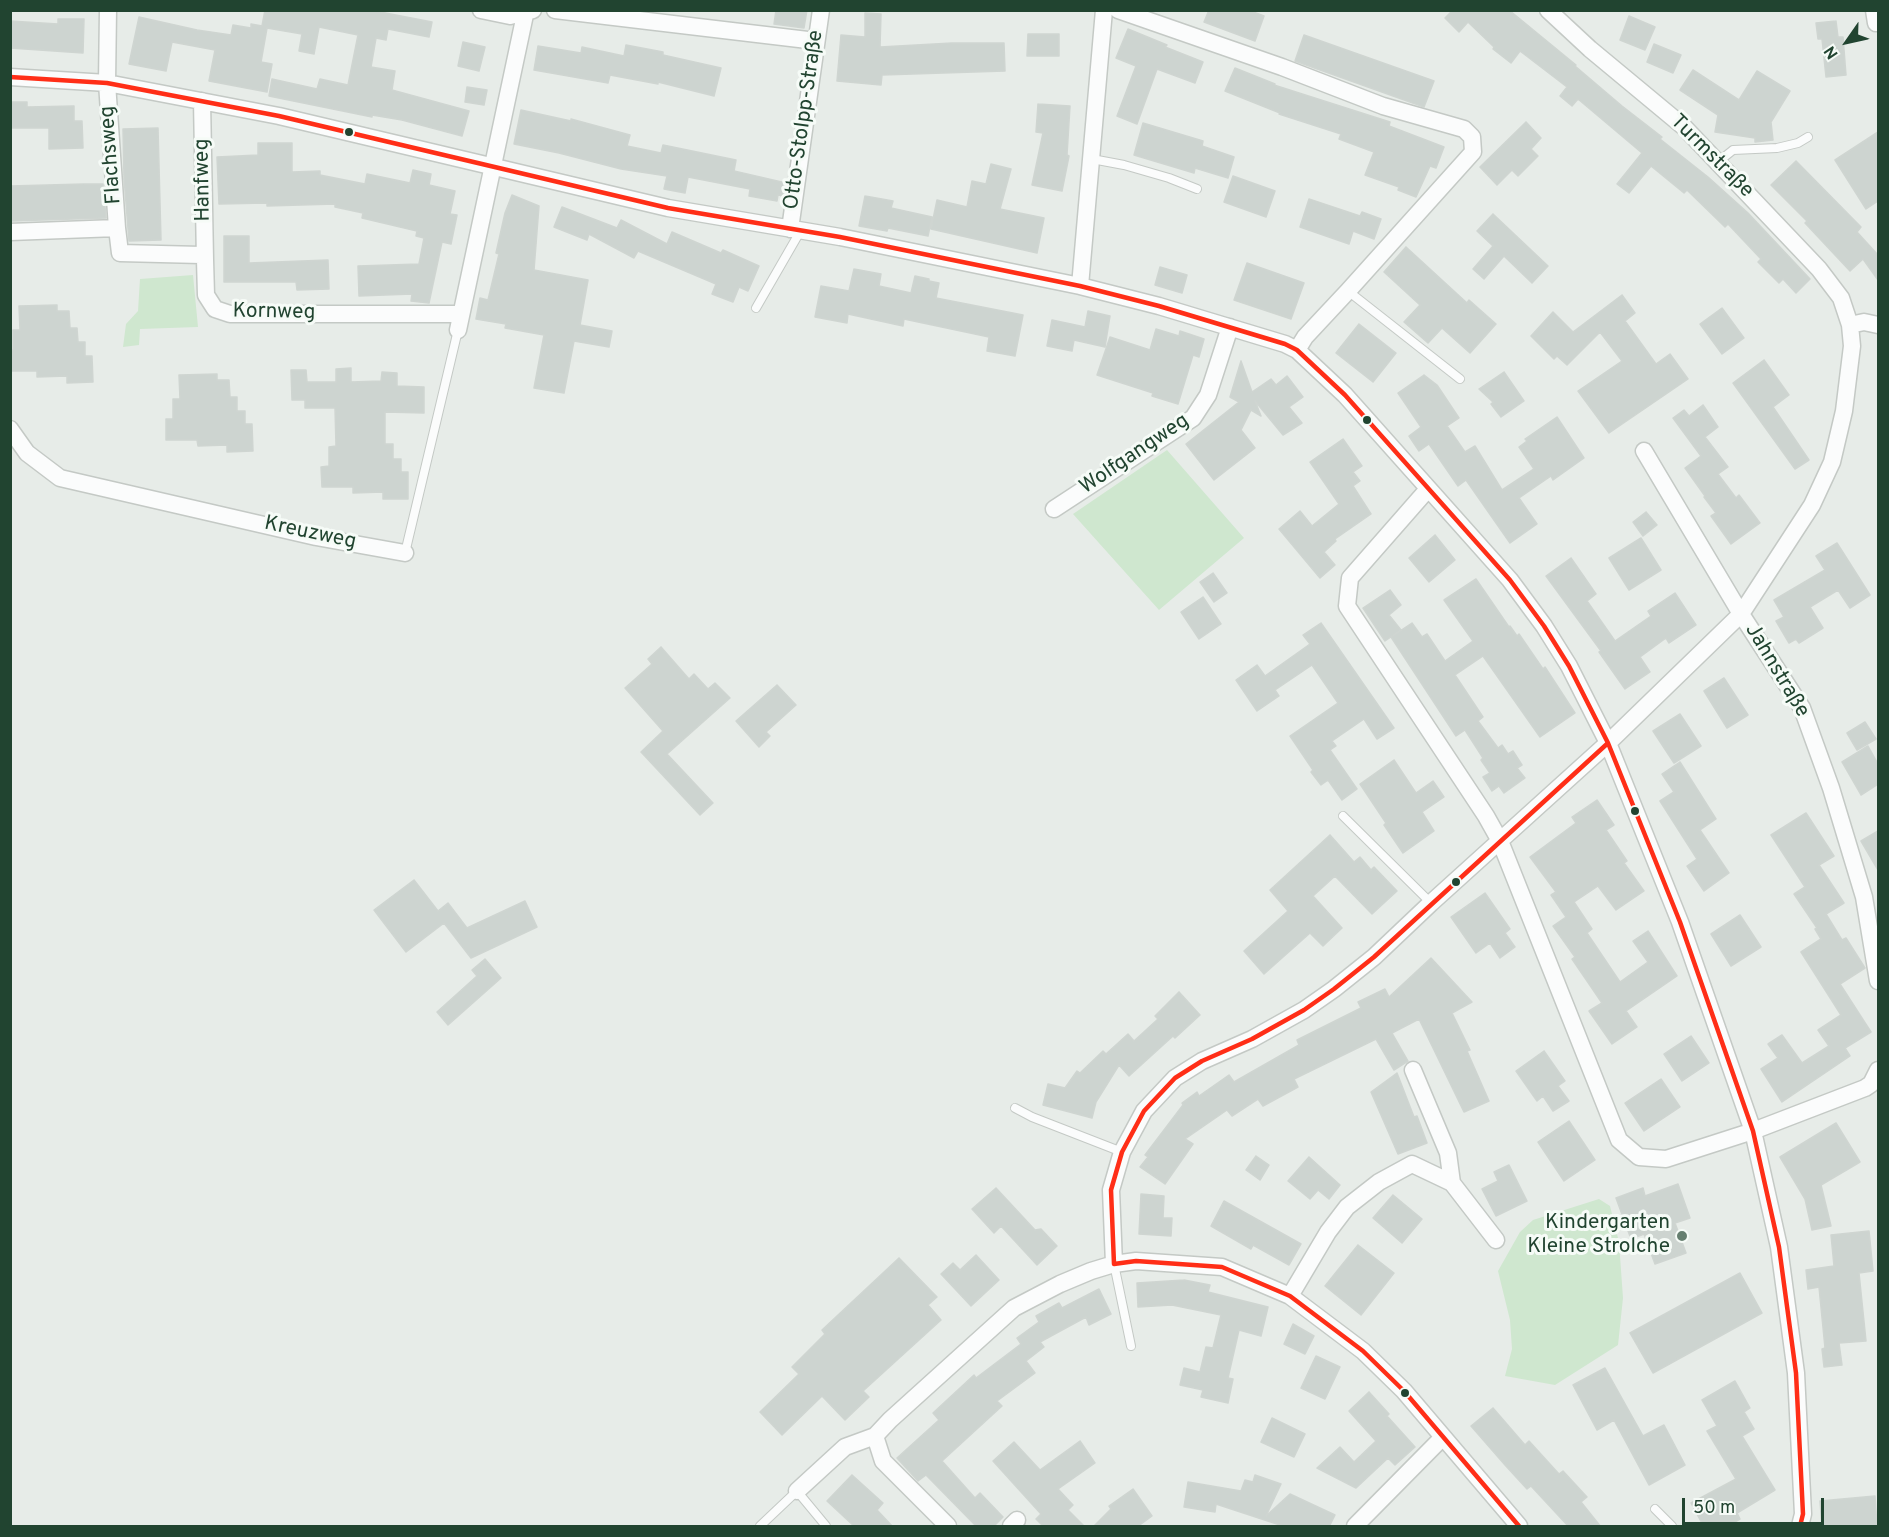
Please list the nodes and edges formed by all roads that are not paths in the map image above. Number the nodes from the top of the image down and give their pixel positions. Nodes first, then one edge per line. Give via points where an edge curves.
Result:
1 (108, 10) edge
2 (481, 10) edge
3 (555, 10) edge
4 (821, 10) edge
5 (1104, 10) edge
6 (1118, 10) edge
7 (1548, 10) edge
8 (528, 11) edge
9 (816, 41) junction
10 (10, 77) edge
11 (107, 82) junction
12 (202, 101) junction
13 (1808, 137) dead end
14 (1092, 159) junction
15 (1719, 162) junction
16 (493, 167) junction
17 (1197, 189) dead end
18 (117, 228) junction
19 (795, 230) junction
20 (10, 232) edge
21 (206, 260) junction
22 (1080, 286) junction
23 (1348, 291) junction
24 (756, 308) dead end
25 (459, 322) junction
26 (1850, 324) junction
27 (1878, 325) edge
28 (1230, 327) junction
29 (1298, 350) junction
30 (1460, 379) dead end
31 (10, 429) edge
32 (1644, 451) dead end
33 (1428, 489) junction
34 (1054, 509) dead end
35 (405, 553) joint
36 (1741, 614) junction
37 (1608, 743) junction
38 (1343, 816) dead end
39 (1500, 841) junction
40 (1431, 903) junction
41 (1878, 981) edge
42 (1413, 1070) dead end
43 (1878, 1070) edge
44 (1015, 1108) dead end
45 (1753, 1131) junction
46 (1122, 1152) junction
47 (1452, 1183) junction
48 (1496, 1240) dead end
49 (1114, 1264) junction
50 (1290, 1296) junction
51 (1131, 1346) dead end
52 (875, 1436) junction
53 (1443, 1437) junction
54 (797, 1491) junction
55 (1655, 1509) dead end
56 (760, 1527) edge
57 (826, 1527) edge
58 (948, 1527) edge
59 (1355, 1527) edge
60 (1519, 1527) edge
61 (1672, 1527) edge
62 (1800, 1527) edge

1 - 11 street, Flachsweg
2 - 8 street via 510,16
3 - 9 street
4 - 9 street, Otto-Stolpp-Straße
5 - 14 street
6 - 23 street via 1383,106 1464,129 1472,137 1473,152
7 - 15 street, Turmstraße
8 - 16 street
9 - 19 street, Otto-Stolpp-Straße
10 - 11 street
11 - 12 street
11 - 18 street, Flachsweg
12 - 16 street
12 - 21 street, Hanfweg
13 - 15 lane via 1777,148 1733,150
14 - 17 lane via 1136,168
14 - 22 street
15 - 26 street, Turmstraße via 1819,269 1841,298
16 - 19 street via 669,208
16 - 25 street
18 - 20 street
18 - 21 street via 120,253 201,255
19 - 22 street
19 - 24 lane
21 - 25 street, Kornweg via 206,295 215,309 230,314
22 - 28 street
23 - 29 street via 1305,337
23 - 30 lane
25 - 35 lane, Kreuzweg
26 - 27 street
26 - 36 street, Turmstraße via 1852,346 1844,411 1832,462 1812,505
28 - 29 street
28 - 34 street, Wolfgangweg via 1208,395 1193,418
29 - 33 street via 1345,395
31 - 35 street, Kreuzweg via 27,453 60,478 316,537
32 - 36 street, Jahnstraße
33 - 37 street via 1468,530 1545,626
33 - 39 street via 1350,578 1347,606
36 - 37 street, Turmstraße
36 - 41 street, Jahnstraße via 1802,708 1864,897
37 - 39 street, Turmstraße
37 - 45 street via 1680,922
38 - 40 lane
39 - 40 street, Turmstraße
39 - 45 street via 1619,1140 1639,1157 1666,1159
40 - 46 street, Turmstraße via 1374,957 1304,1010 1175,1078 1144,1111
42 - 47 street via 1448,1152
43 - 45 street via 1865,1088
44 - 46 lane
45 - 62 street via 1779,1247 1796,1373 1803,1514
46 - 49 street, Turmstraße via 1111,1190
47 - 48 street
47 - 50 street via 1412,1164 1379,1182 1347,1207
49 - 50 street via 1136,1261 1222,1267
49 - 51 lane
49 - 52 street via 1060,1284 1014,1308
50 - 53 street via 1363,1351
52 - 54 street via 844,1447
52 - 58 street via 883,1461
53 - 59 street
53 - 60 street
54 - 56 lane
54 - 57 lane
55 - 61 lane

